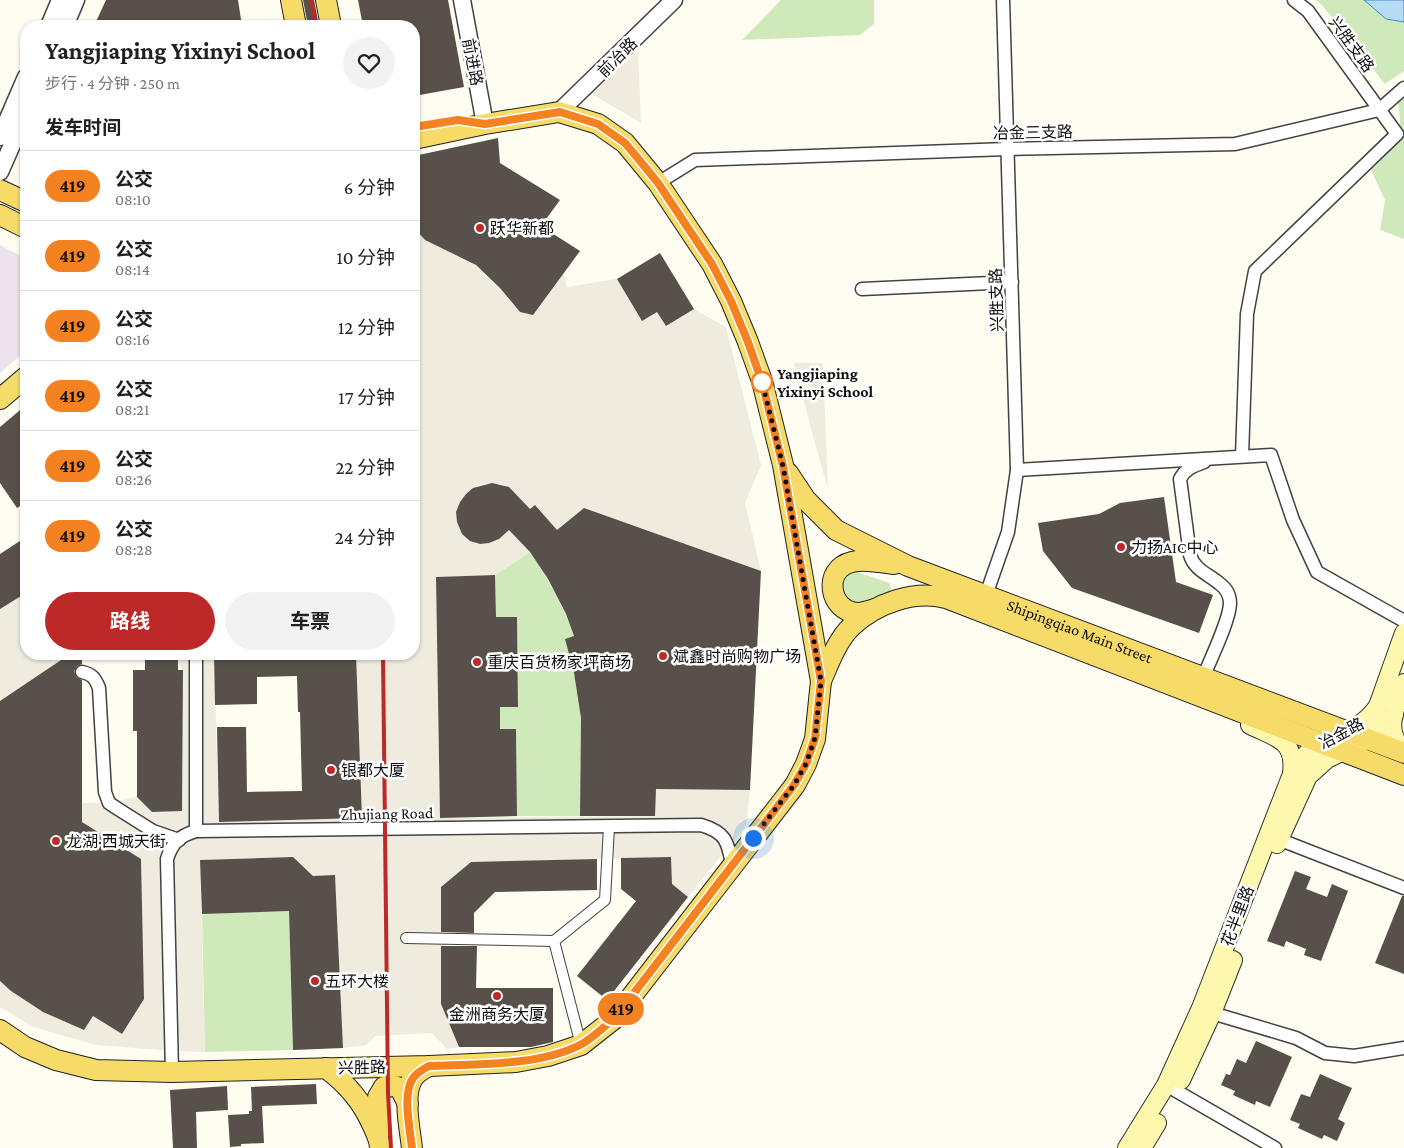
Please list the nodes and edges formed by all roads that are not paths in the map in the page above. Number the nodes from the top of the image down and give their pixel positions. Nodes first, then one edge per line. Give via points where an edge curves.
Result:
1 (60, 0) edge
2 (76, 0) edge
3 (291, 0) edge
4 (326, 0) edge
5 (462, 0) edge
6 (674, 0) edge
7 (1003, 0) edge
8 (1294, 0) edge
9 (52, 20) edge
10 (67, 20) edge
11 (295, 20) edge
12 (330, 20) edge
13 (1404, 88) edge
14 (20, 91) edge
15 (1379, 110) junction
16 (560, 112) junction
17 (485, 124) junction
18 (420, 126) edge
19 (20, 127) edge
20 (1400, 136) edge
21 (0, 137) edge
22 (420, 138) edge
23 (1007, 149) junction
24 (0, 172) edge
25 (658, 183) junction
26 (0, 190) edge
27 (20, 199) edge
28 (0, 215) edge
29 (20, 225) edge
30 (1012, 282) junction
31 (862, 289) dead end
32 (20, 382) edge
33 (0, 399) edge
34 (1242, 456) junction
35 (1216, 458) junction
36 (783, 466) junction
37 (1017, 470) junction
38 (908, 566) junction
39 (986, 595) junction
40 (882, 607) junction
41 (1404, 621) edge
42 (1404, 633) edge
43 (196, 660) edge
44 (82, 672) dead end
45 (1203, 678) junction
46 (821, 681) junction
47 (1404, 683) edge
48 (1224, 706) junction
49 (1378, 706) junction
50 (1293, 712) junction
51 (1394, 715) junction
52 (1346, 732) junction
53 (1366, 740) junction
54 (1319, 743) junction
55 (1340, 751) junction
56 (1404, 752) edge
57 (1384, 767) junction
58 (1404, 775) edge
59 (1297, 779) junction
60 (609, 827) junction
61 (196, 831) junction
62 (1278, 839) junction
63 (179, 840) junction
64 (732, 865) junction
65 (1404, 888) edge
66 (406, 938) dead end
67 (554, 941) junction
68 (1212, 1013) junction
69 (0, 1030) edge
70 (581, 1045) junction
71 (1404, 1048) edge
72 (429, 1066) junction
73 (326, 1068) junction
74 (172, 1072) junction
75 (1171, 1087) junction
76 (408, 1104) junction
77 (380, 1145) edge
78 (412, 1148) edge
79 (1127, 1148) edge
80 (1142, 1148) edge
81 (1274, 1148) edge

1 - 9 street
2 - 10 street
3 - 11 main road
4 - 12 main road
5 - 17 street, 前进路
6 - 16 street, 前冶路
7 - 23 street, 兴胜支路
8 - 15 street, 兴胜支路 via 1308,11
13 - 15 street, 冶金三支路
14 - 21 street
15 - 20 street, 兴胜支路
15 - 23 street, 冶金三支路 via 1235,144
16 - 17 main road
16 - 25 main road, 兴胜路 via 598,124 625,143
17 - 18 main road via 458,120
17 - 22 main road
19 - 24 street
20 - 34 street via 1255,271 1246,314
23 - 25 street, 冶金三支路 via 695,160
23 - 30 street, 兴胜支路
25 - 36 main road, 兴胜路 via 708,257 731,301 762,382
26 - 27 main road
28 - 29 main road
30 - 31 street
30 - 37 street, 兴胜支路
32 - 33 main road
34 - 35 street
34 - 41 street via 1271,455 1293,520 1317,572
35 - 37 street
35 - 45 street via 1190,467 1182,474 1179,484 1191,560 1199,570 1226,589 1230,603
36 - 38 main road, Shipingqiao Main Street via 806,500 836,530
36 - 46 main road, 兴胜路
37 - 39 street, 兴胜支路 via 1008,532
38 - 39 main road, Shipingqiao Main Street
38 - 40 main road via 861,560 847,563 832,579 833,593 840,605 850,612
39 - 45 main road, Shipingqiao Main Street
40 - 46 main road, Shipingqiao Main Street via 851,627 833,653
40 - 48 main road, Shipingqiao Main Street via 917,596 946,598
42 - 49 main road, 冶金路
43 - 61 street
44 - 63 street via 90,674 99,688 105,792 109,803 153,831
45 - 50 main road, Shipingqiao Main Street
46 - 64 main road, 兴胜路 via 815,738 806,764 794,785
47 - 51 main road
48 - 54 main road, Shipingqiao Main Street
48 - 59 main road, 花半里路 via 1246,722 1280,738 1292,756
49 - 52 main road, 冶金路 via 1366,721
49 - 53 main road
50 - 52 main road, Shipingqiao Main Street
50 - 54 main road via 1316,729
51 - 53 main road, 花半里路
51 - 56 main road via 1393,737
52 - 53 main road, Shipingqiao Main Street
52 - 54 main road, 冶金路
53 - 55 main road, 花半里路
53 - 56 main road, Shipingqiao Main Street
53 - 57 main road via 1371,755
54 - 55 main road, Shipingqiao Main Street
54 - 59 main road, 冶金路 via 1301,760
55 - 57 main road, Shipingqiao Main Street
55 - 59 main road, 花半里路 via 1308,776
57 - 58 main road, Shipingqiao Main Street
59 - 62 main road, 花半里路
59 - 75 main road, 花半里路
60 - 61 street, Zhujiang Road
60 - 64 street, Zhujiang Road via 701,825 714,829 727,843
60 - 67 street via 605,900
61 - 63 street
62 - 65 street
62 - 68 main road, 花半里路
63 - 74 street via 171,847 167,859
64 - 70 main road, 兴胜路 via 614,1019
66 - 67 street
67 - 70 street
68 - 71 street via 1296,1038 1325,1054 1354,1056
68 - 75 main road, 花半里路
69 - 74 main road, 兴胜路 via 25,1047 56,1060 96,1070
70 - 72 main road, 兴胜路 via 516,1062
72 - 73 main road, 兴胜路
72 - 76 main road via 413,1079 408,1089
73 - 74 main road, 兴胜路
73 - 77 main road via 356,1095 369,1116
75 - 79 main road, 花半里路
75 - 80 main road, 花半里路
75 - 81 street
76 - 77 main road via 400,1088 384,1088 378,1097
76 - 78 main road

